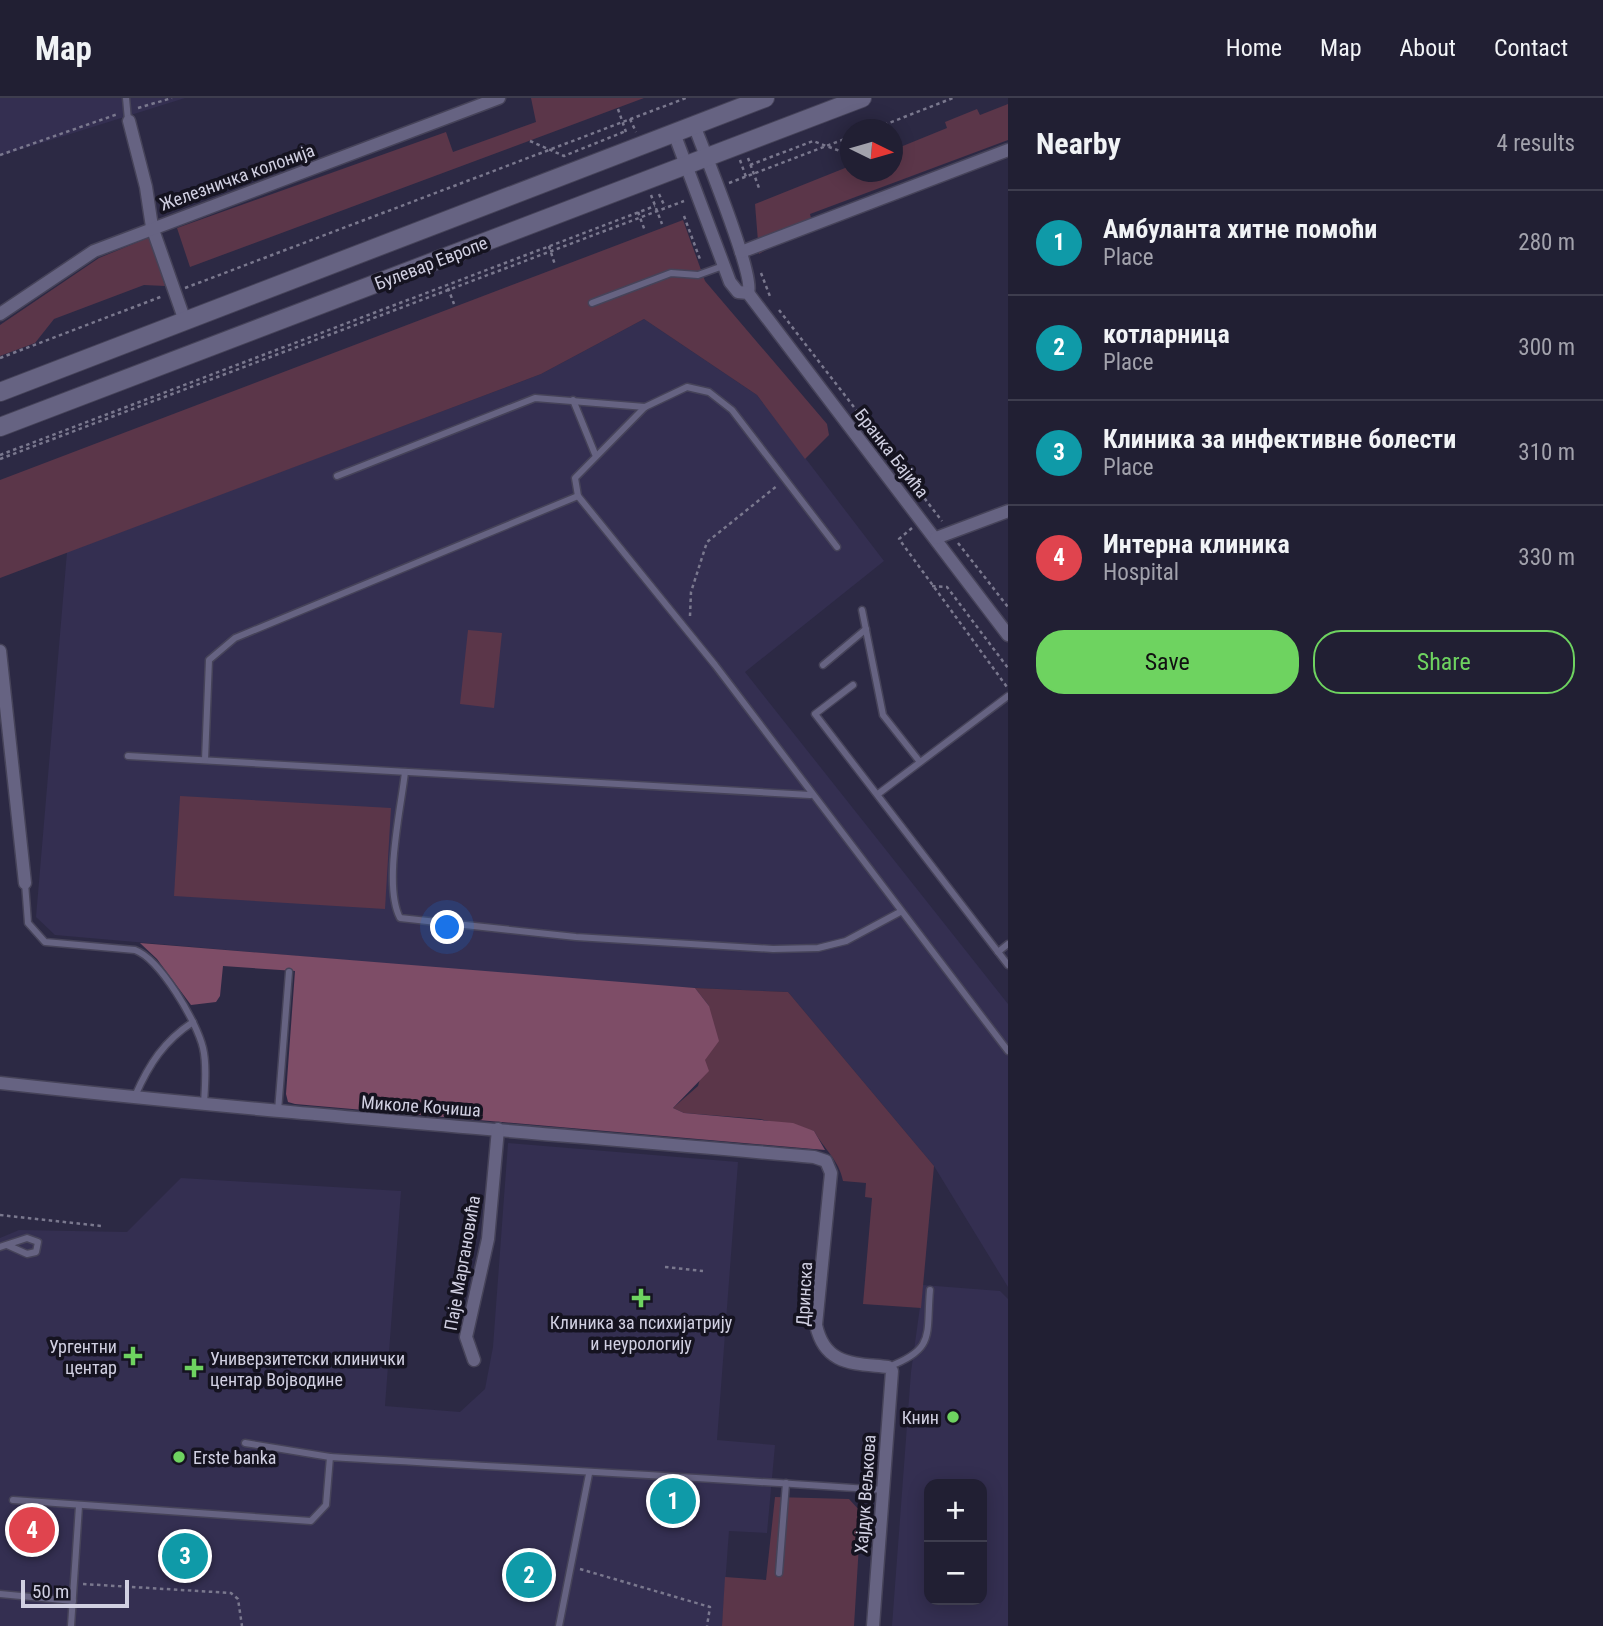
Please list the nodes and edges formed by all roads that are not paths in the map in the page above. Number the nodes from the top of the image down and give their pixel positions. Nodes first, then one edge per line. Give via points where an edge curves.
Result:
1 (126, 98) edge
2 (499, 98) edge
3 (765, 98) edge
4 (862, 98) edge
5 (128, 116) joint
6 (694, 125) junction
7 (674, 133) junction
8 (1008, 150) edge
9 (706, 158) junction
10 (686, 165) junction
11 (152, 227) junction
12 (746, 250) junction
13 (724, 265) junction
14 (748, 293) junction
15 (592, 303) dead end
16 (0, 314) edge
17 (185, 321) junction
18 (0, 392) edge
19 (573, 400) junction
20 (645, 407) junction
21 (0, 427) edge
22 (595, 454) junction
23 (337, 475) dead end
24 (578, 496) junction
25 (1008, 511) edge
26 (936, 538) junction
27 (837, 547) dead end
28 (862, 610) dead end
29 (866, 629) junction
30 (1008, 635) edge
31 (0, 651) edge
32 (823, 665) dead end
33 (853, 685) dead end
34 (1008, 695) edge
35 (128, 756) dead end
36 (205, 760) junction
37 (920, 762) junction
38 (405, 772) junction
39 (878, 794) junction
40 (810, 795) junction
41 (25, 883) joint
42 (901, 912) junction
43 (1008, 944) edge
44 (998, 952) junction
45 (1008, 965) edge
46 (289, 972) dead end
47 (193, 1022) junction
48 (1008, 1051) edge
49 (0, 1083) edge
50 (135, 1098) junction
51 (204, 1105) junction
52 (278, 1113) junction
53 (498, 1129) junction
54 (831, 1173) joint
55 (930, 1290) dead end
56 (474, 1360) dead end
57 (888, 1367) junction
58 (245, 1443) dead end
59 (330, 1457) junction
60 (589, 1474) junction
61 (786, 1483) junction
62 (883, 1490) junction
63 (13, 1500) dead end
64 (79, 1506) junction
65 (779, 1573) dead end
66 (0, 1594) edge
67 (74, 1601) junction
68 (71, 1626) edge
69 (559, 1626) edge
70 (873, 1626) edge

1 - 5 lane
2 - 11 street, Железничка колонија
3 - 6 main road, Булевар Европе
4 - 9 main road, Булевар Европе
5 - 11 street
6 - 7 main road, Булевар Европе
6 - 9 street, Бранка Бајића
7 - 10 street, Бранка Бајића
7 - 17 main road, Булевар Европе via 629,140
8 - 12 street
9 - 10 main road, Булевар Европе
9 - 12 street, Бранка Бајића
10 - 13 street, Бранка Бајића
10 - 21 main road, Булевар Европе
11 - 16 street, Железничка колонија via 94,251
11 - 17 street
12 - 14 street, Бранка Бајића
13 - 14 street, Бранка Бајића via 738,292
13 - 15 lane via 705,272 671,273
14 - 26 street, Бранка Бајића
17 - 18 main road, Булевар Европе
19 - 20 lane
19 - 22 lane
19 - 23 lane via 535,398
20 - 22 lane
20 - 27 lane via 687,387 709,392 732,410
22 - 24 lane via 575,478
24 - 36 lane via 236,638 209,660
24 - 40 lane
25 - 26 street
26 - 30 street, Бранка Бајића
28 - 29 lane
29 - 32 lane
29 - 37 lane via 883,715
31 - 41 street
33 - 39 lane via 815,714
34 - 37 lane
35 - 36 lane
36 - 38 lane
37 - 39 lane
38 - 40 lane
38 - 42 lane via 393,883 400,918 576,937 795,949 846,941
39 - 44 lane
40 - 42 lane
41 - 47 lane via 28,923 45,942 143,953
42 - 48 lane
43 - 44 lane
44 - 45 lane
46 - 52 lane
47 - 50 lane via 157,1054
47 - 51 lane via 204,1051
49 - 50 street, Миколе Кочиша
50 - 51 street, Миколе Кочиша
51 - 52 street, Миколе Кочиша
52 - 53 street, Миколе Кочиша
53 - 54 street, Миколе Кочиша via 814,1157 826,1161
53 - 56 street, Паје Маргановића via 488,1239 466,1337
54 - 57 street, Дринска via 818,1335 842,1362
55 - 57 lane via 926,1341 919,1353
57 - 62 street, Хајдук Вељкова via 892,1371
58 - 59 lane
59 - 60 lane
59 - 64 lane via 326,1505 311,1521
60 - 61 lane
60 - 69 lane
61 - 62 lane
61 - 65 lane
62 - 70 street, Хајдук Вељкова
63 - 64 lane
64 - 67 lane
66 - 67 lane
67 - 68 lane

